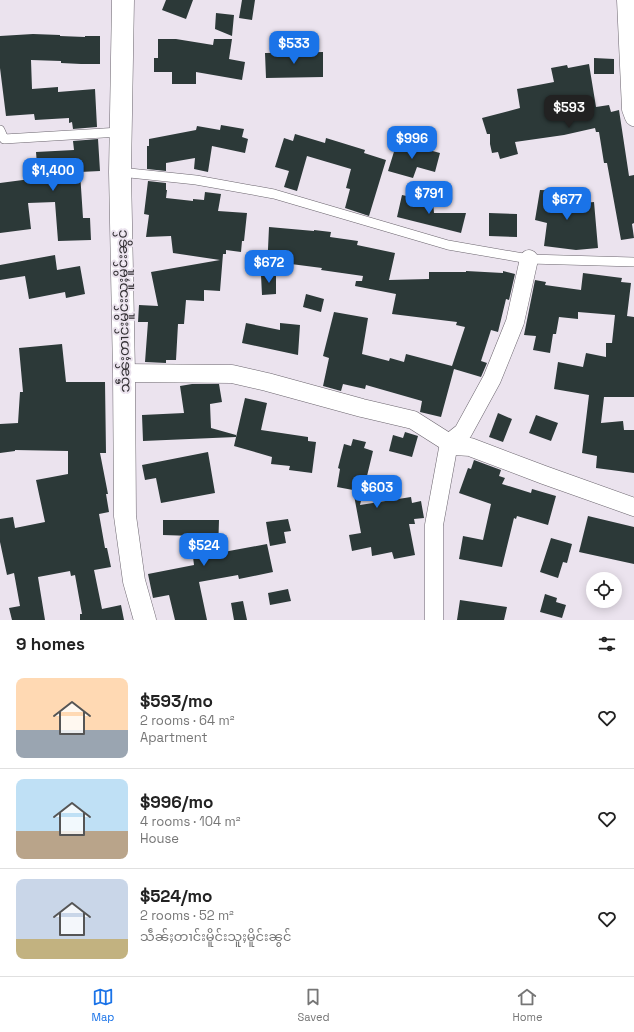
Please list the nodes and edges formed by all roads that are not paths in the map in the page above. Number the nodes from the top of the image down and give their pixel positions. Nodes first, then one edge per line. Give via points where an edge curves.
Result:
1 (123, 0) edge
2 (626, 0) edge
3 (634, 117) edge
4 (0, 130) edge
5 (120, 132) junction
6 (2, 140) edge
7 (120, 172) junction
8 (529, 259) junction
9 (634, 262) edge
10 (124, 373) junction
11 (449, 443) junction
12 (634, 507) edge
13 (145, 620) edge
14 (434, 620) edge

1 - 5 main road, သဵၼ်ႈတၢင်းမိူင်းသူႈမိူင်းၼွင်
2 - 3 street via 631,109
4 - 6 lane
5 - 6 lane
5 - 7 main road, သဵၼ်ႈတၢင်းမိူင်းသူႈမိူင်းၼွင်
7 - 8 lane via 196,180 274,194 448,245
7 - 10 main road, သဵၼ်ႈတၢင်းမိူင်းသူႈမိူင်းၼွင်
8 - 9 lane
8 - 11 street via 515,322 492,379 463,432
10 - 11 street via 232,374 413,420
10 - 13 main road, သဵၼ်ႈတၢင်းမိူင်းသူႈမိူင်းၼွင် via 125,516 134,582
11 - 12 street via 454,446 470,447
11 - 14 street via 434,525

